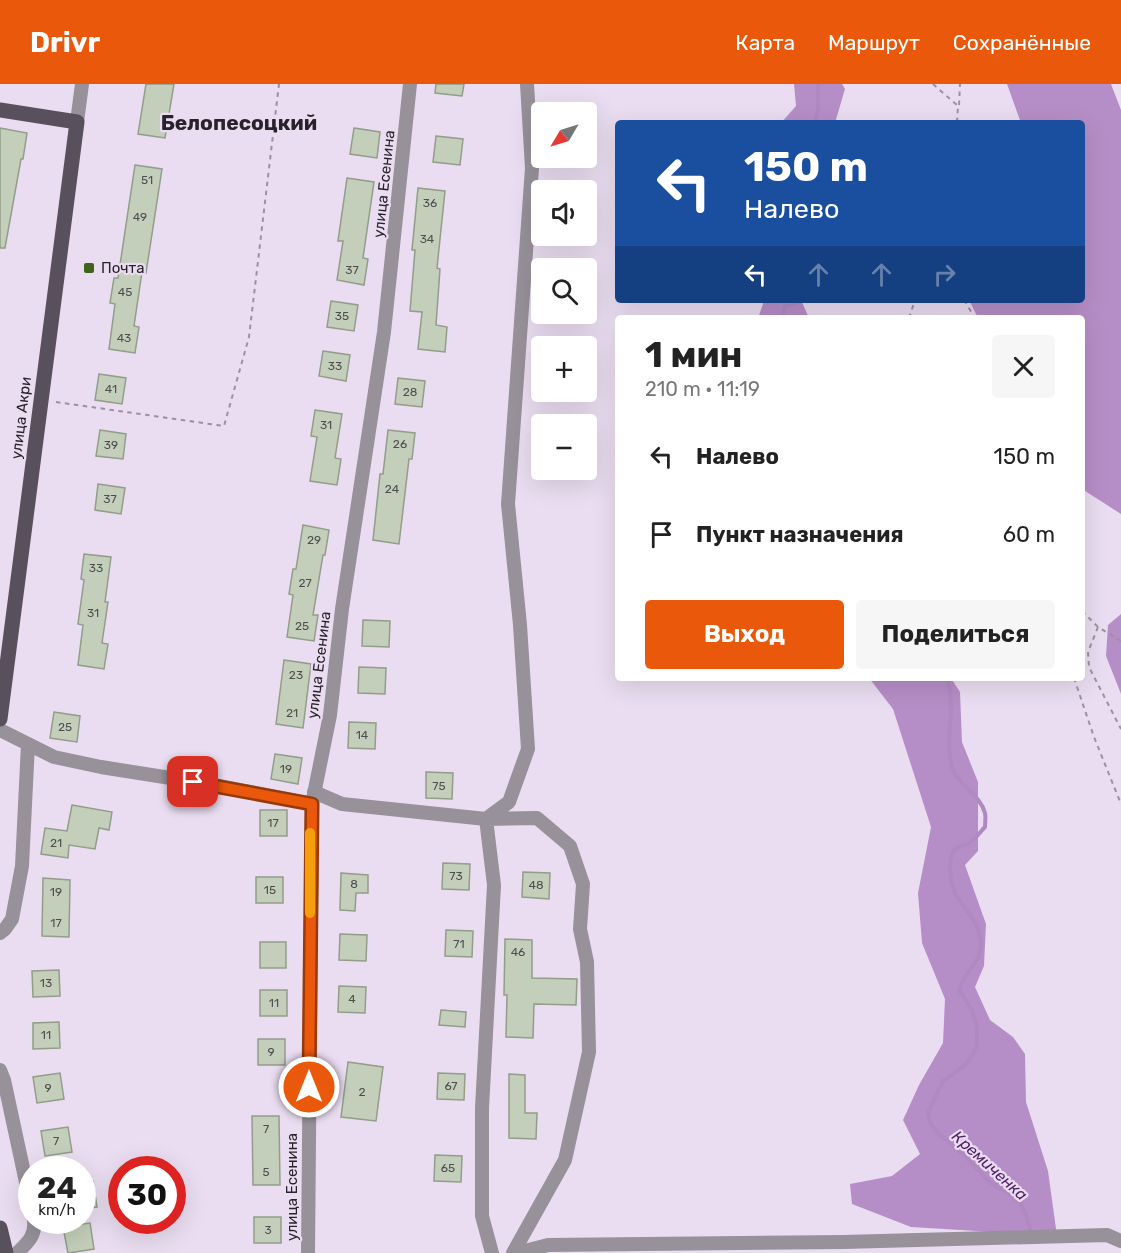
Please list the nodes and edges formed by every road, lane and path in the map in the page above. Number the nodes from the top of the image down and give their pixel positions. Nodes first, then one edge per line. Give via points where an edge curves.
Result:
1 (82, 84) edge
2 (279, 84) edge
3 (410, 84) edge
4 (527, 84) edge
5 (933, 84) edge
6 (960, 84) edge
7 (958, 106) junction
8 (0, 110) edge
9 (957, 120) edge
10 (77, 122) junction
11 (41, 400) junction
12 (1085, 614) edge
13 (1098, 627) junction
14 (1121, 641) edge
15 (1075, 681) edge
16 (0, 719) edge
17 (1121, 729) edge
18 (0, 730) edge
19 (28, 744) junction
20 (313, 798) junction
21 (1121, 804) edge
22 (486, 819) junction
23 (0, 933) edge
24 (0, 1070) edge
25 (20, 1156) edge
26 (0, 1228) edge
27 (34, 1234) edge
28 (1114, 1234) edge
29 (1121, 1241) edge
30 (6, 1253) edge
31 (17, 1253) edge
32 (308, 1253) edge
33 (492, 1253) edge
34 (515, 1253) edge

1 - 10 street
2 - 11 path via 249,337 224,426
3 - 20 street, улица Есенина via 384,332 330,715
4 - 22 street via 531,168 508,504 528,749 509,802
5 - 7 path
6 - 7 path
7 - 9 path
8 - 10 main road
10 - 11 main road, улица Акри
11 - 16 main road, улица Акри
12 - 13 path
13 - 14 path
13 - 17 path via 1088,652 1089,667
15 - 21 path
18 - 19 street
19 - 20 street via 54,757 101,767
19 - 23 street via 22,866 12,919
20 - 22 street
20 - 32 street, улица Есенина
22 - 33 street via 494,885 482,1108 482,1216
22 - 34 street via 537,818 570,846 583,884 580,930 587,962 589,1052 565,1160
24 - 25 street
26 - 30 main road
27 - 31 street
28 - 29 street
28 - 34 street via 548,1245

